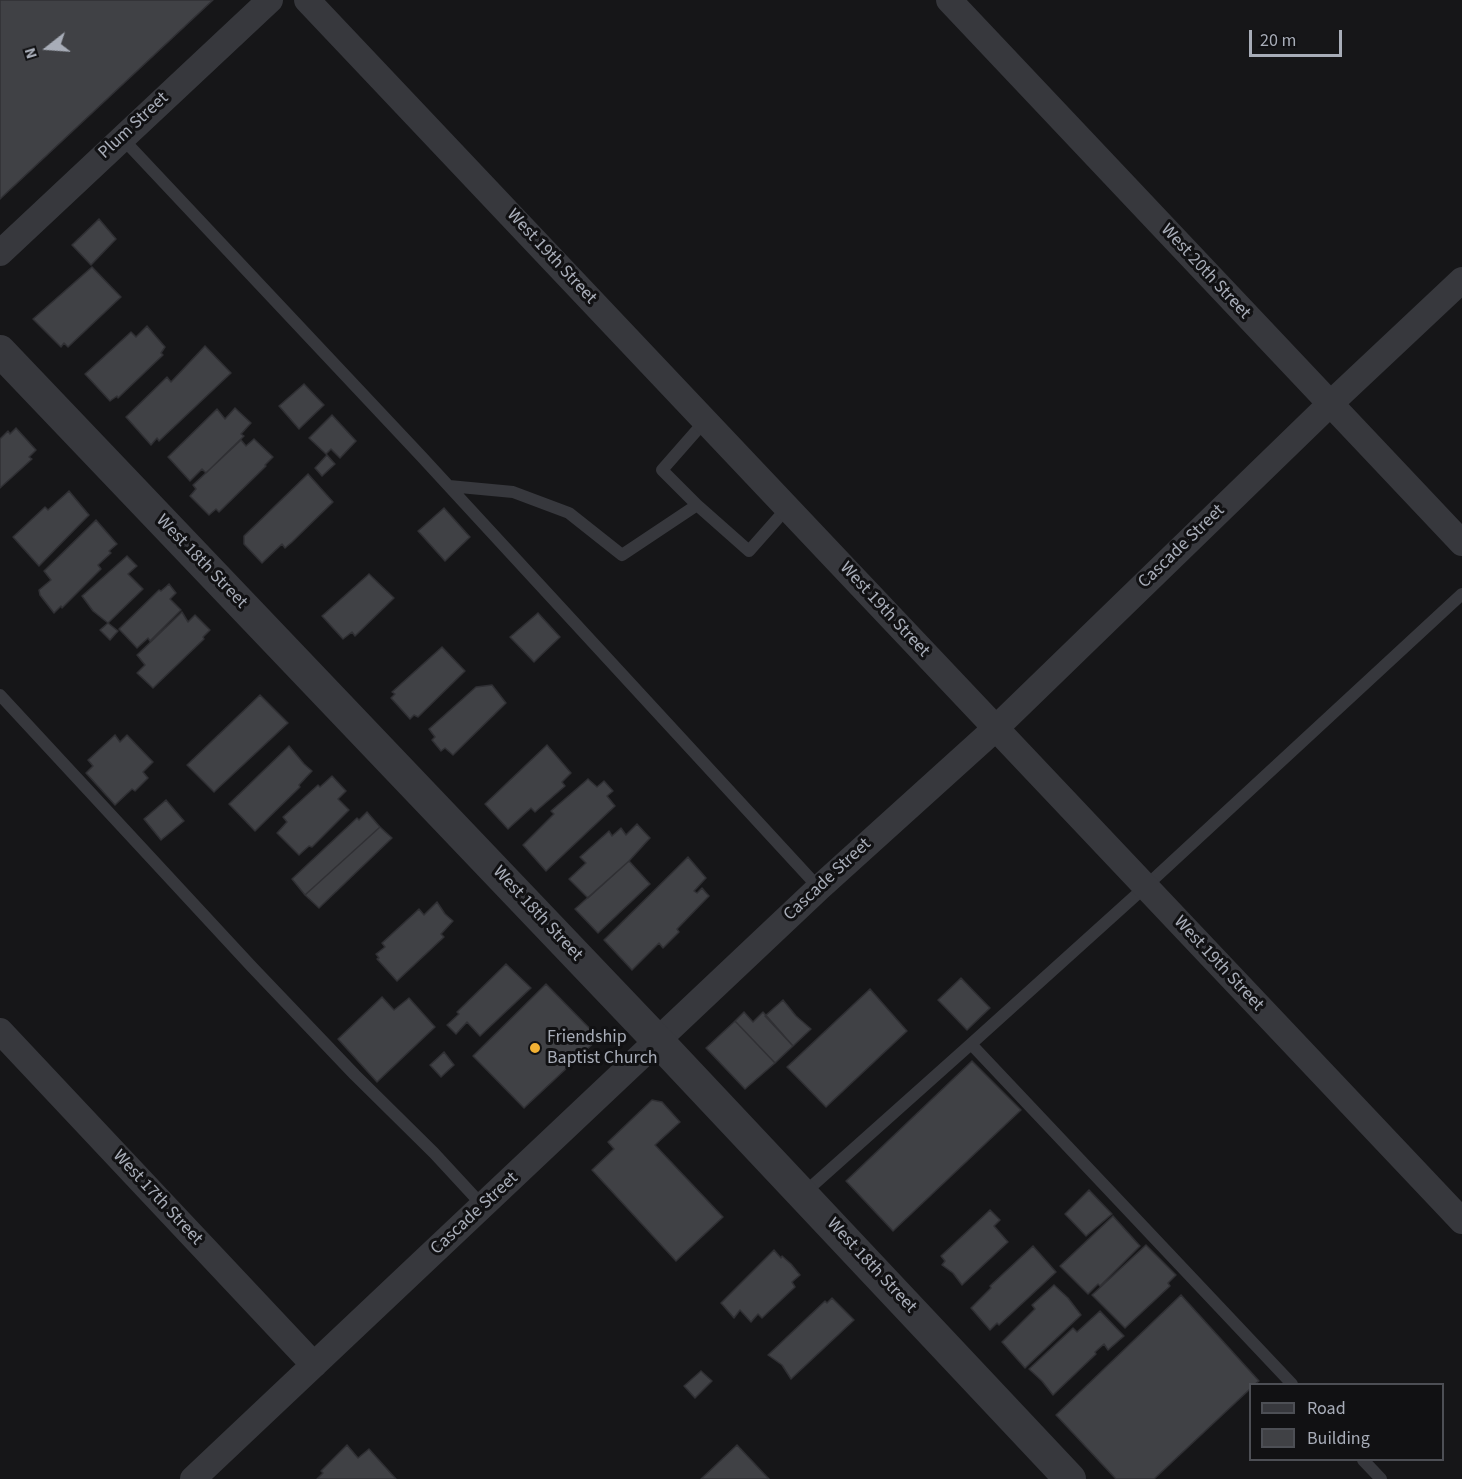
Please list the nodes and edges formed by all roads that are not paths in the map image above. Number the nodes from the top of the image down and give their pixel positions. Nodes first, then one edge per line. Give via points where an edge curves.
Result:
1 (270, 0) edge
2 (307, 0) edge
3 (949, 0) edge
4 (122, 138) junction
5 (0, 254) edge
6 (1462, 280) edge
7 (0, 351) edge
8 (1330, 404) junction
9 (705, 421) junction
10 (449, 486) junction
11 (697, 506) junction
12 (788, 508) junction
13 (1462, 543) edge
14 (1462, 594) edge
15 (0, 695) edge
16 (996, 728) junction
17 (1145, 887) junction
18 (819, 888) junction
19 (0, 1031) edge
20 (658, 1041) junction
21 (971, 1044) junction
22 (802, 1194) junction
23 (483, 1206) junction
24 (1462, 1221) edge
25 (314, 1365) junction
26 (1291, 1383) edge
27 (1364, 1461) edge
28 (193, 1479) edge
29 (1070, 1479) edge
30 (1381, 1479) edge

1 - 4 street, Plum Street
2 - 9 street, West 19th Street
3 - 8 street, West 20th Street
4 - 5 street, Plum Street
4 - 10 lane
6 - 8 street, Cascade Street
7 - 20 street, West 18th Street
8 - 13 street, West 20th Street
8 - 16 street, Cascade Street
9 - 11 lane via 662,470
9 - 12 street, West 19th Street
10 - 11 lane via 513,492 569,513 622,555
10 - 18 lane
11 - 12 lane via 749,551
12 - 16 street, West 19th Street
14 - 17 lane
15 - 23 lane via 260,975
16 - 17 street, West 19th Street
16 - 18 street, Cascade Street
17 - 21 lane
17 - 24 street, West 19th Street
18 - 20 street, Cascade Street
19 - 25 street, West 17th Street
20 - 22 street, West 18th Street
20 - 23 street, Cascade Street
21 - 22 lane
21 - 26 lane
22 - 29 street, West 18th Street
23 - 25 street, Cascade Street
25 - 28 street, Cascade Street
27 - 30 lane

